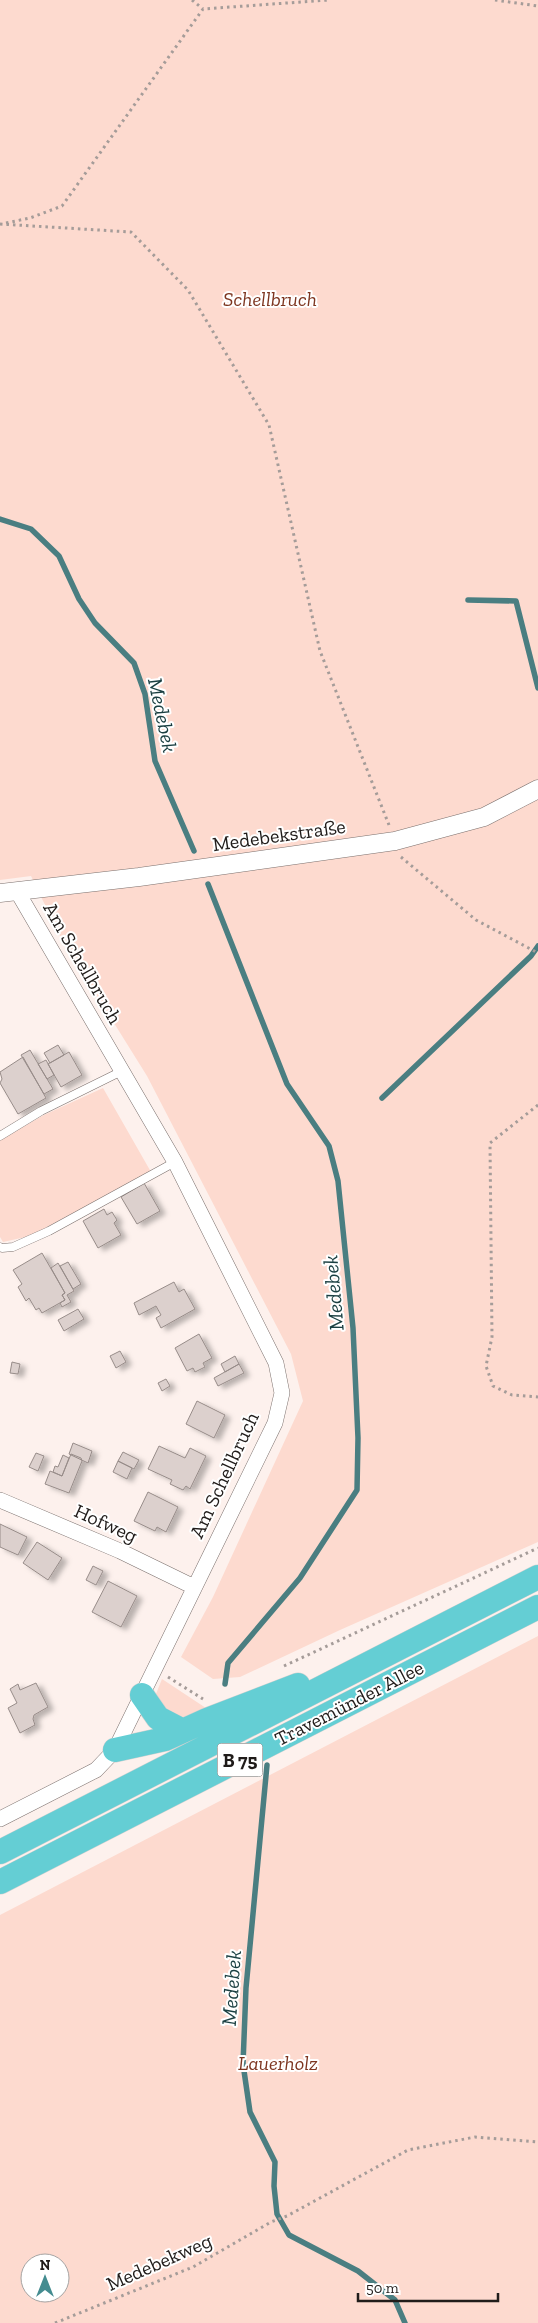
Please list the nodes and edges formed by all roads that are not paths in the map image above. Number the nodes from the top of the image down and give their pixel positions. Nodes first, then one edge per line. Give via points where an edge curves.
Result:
1 (538, 789) edge
2 (8, 892) edge
3 (122, 1072) junction
4 (0, 1136) edge
5 (174, 1162) junction
6 (0, 1246) edge
7 (0, 1500) edge
8 (538, 1577) edge
9 (194, 1587) junction
10 (538, 1606) edge
11 (412, 1641) junction
12 (142, 1695) junction
13 (181, 1730) junction
14 (115, 1750) junction
15 (0, 1819) edge
16 (0, 1852) edge
17 (0, 1882) edge

1 - 2 street, Medebekstraße via 484,817 395,840
2 - 3 street, Am Schellbruch
3 - 4 lane
3 - 5 street, Am Schellbruch
5 - 6 lane via 43,1234 13,1247
5 - 9 street, Am Schellbruch via 276,1363 282,1393 275,1423
7 - 9 street, Hofweg via 120,1551
8 - 11 highway, Travemünder Allee / B 75
9 - 12 street, Am Schellbruch
10 - 17 highway, Travemünder Allee / B 75
11 - 13 highway
11 - 16 highway, Travemünder Allee / B 75
12 - 13 highway via 158,1718
12 - 14 street, Am Schellbruch
13 - 14 highway via 165,1739
14 - 15 street via 96,1770

